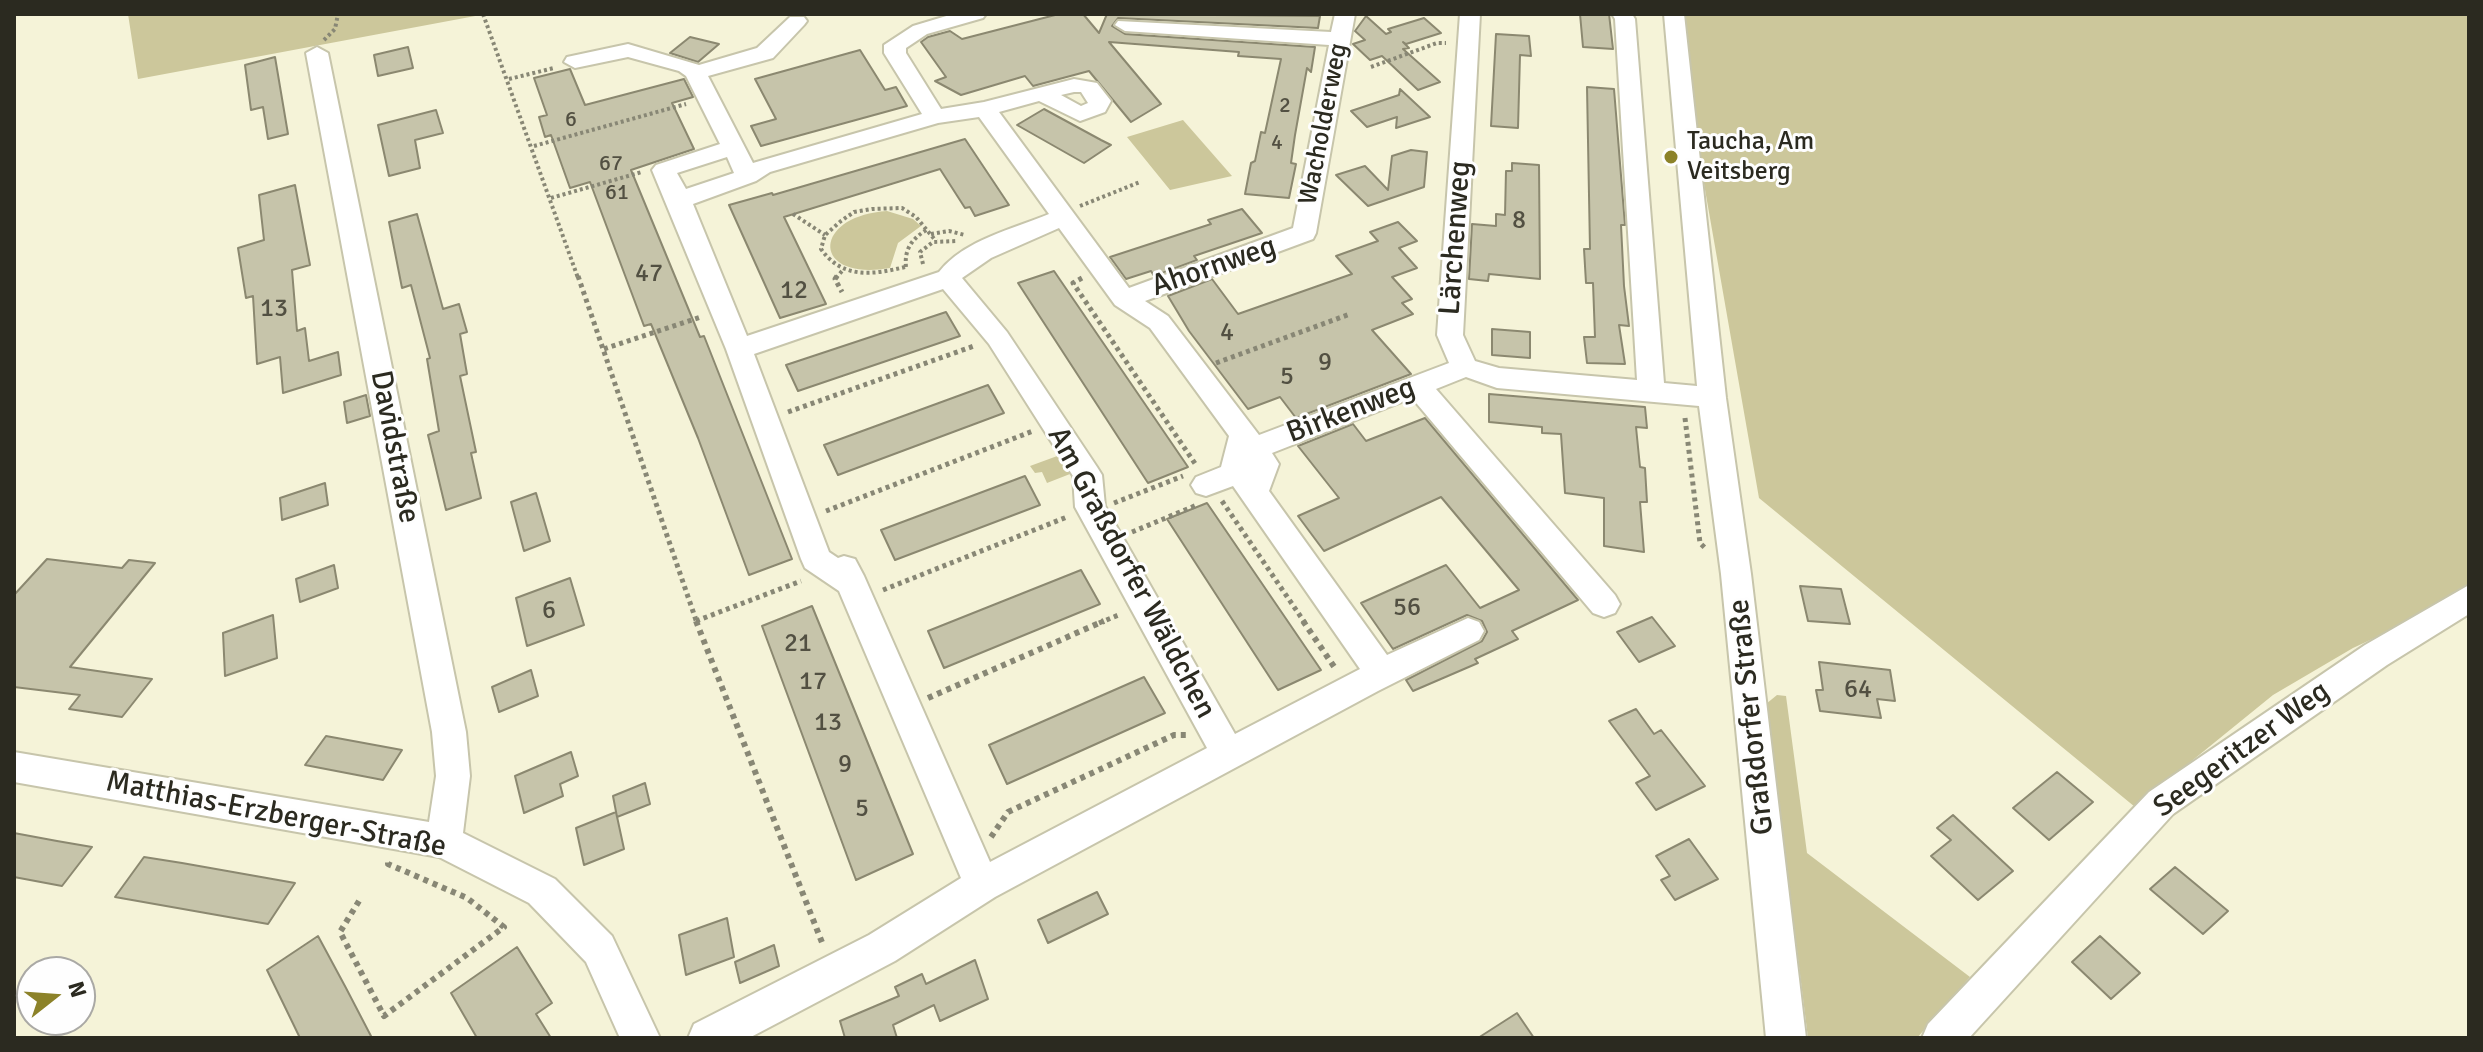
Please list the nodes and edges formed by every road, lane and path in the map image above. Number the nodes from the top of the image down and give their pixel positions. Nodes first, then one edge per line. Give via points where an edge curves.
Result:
1 (338, 14) edge
2 (483, 14) edge
3 (1345, 14) edge
4 (1470, 14) edge
5 (1622, 14) edge
6 (1674, 14) edge
7 (966, 15) edge
8 (797, 21) dead end
9 (1125, 25) dead end
10 (1340, 39) junction
11 (1468, 45) junction
12 (317, 53) joint
13 (575, 62) joint
14 (1371, 67) dead end
15 (695, 73) junction
16 (509, 79) junction
17 (1042, 94) dead end
18 (706, 98) junction
19 (985, 109) junction
20 (935, 117) junction
21 (533, 146) junction
22 (734, 147) junction
23 (664, 170) junction
24 (748, 176) junction
25 (1140, 182) dead end
26 (551, 198) junction
27 (679, 200) junction
28 (793, 214) dead end
29 (1062, 218) junction
30 (928, 229) junction
31 (1304, 233) joint
32 (825, 235) junction
33 (936, 241) dead end
34 (921, 263) dead end
35 (906, 267) junction
36 (1101, 268) junction
37 (948, 278) junction
38 (1124, 299) junction
39 (723, 310) junction
40 (1350, 314) dead end
41 (998, 338) junction
42 (604, 349) junction
43 (739, 349) junction
44 (1465, 367) junction
45 (1197, 370) junction
46 (1417, 385) junction
47 (1651, 391) junction
48 (1712, 398) junction
49 (763, 421) junction
50 (1053, 423) junction
51 (1245, 460) junction
52 (1211, 493) junction
53 (1091, 509) junction
54 (803, 528) junction
55 (1109, 542) junction
56 (846, 585) junction
57 (2469, 598) edge
58 (1144, 604) junction
59 (1604, 604) dead end
60 (696, 621) junction
61 (1468, 631) dead end
62 (1381, 673) junction
63 (1339, 674) dead end
64 (906, 708) junction
65 (1222, 744) junction
66 (14, 767) edge
67 (444, 841) junction
68 (388, 855) dead end
69 (982, 868) junction
70 (359, 901) dead end
71 (825, 951) dead end
72 (640, 1038) edge
73 (708, 1038) edge
74 (1786, 1038) edge
75 (1942, 1038) edge

1 - 12 path via 335,29 317,46
2 - 16 path
3 - 10 street, Wacholderweg
4 - 11 street, Lärchenweg
5 - 47 street
6 - 48 street, Graßdorfer Straße
7 - 20 street via 895,45
8 - 15 street via 765,53
9 - 10 street
10 - 31 street, Wacholderweg
11 - 14 path via 1437,43
11 - 44 street, Lärchenweg via 1450,335
12 - 67 street, Davidstraße via 449,732 453,776
13 - 15 street via 628,50 687,66
13 - 16 path
15 - 18 street
16 - 21 path
17 - 19 street
18 - 21 path
18 - 22 street
19 - 20 street
19 - 29 street
20 - 24 street via 762,167
21 - 26 path
22 - 23 street
22 - 24 street
23 - 26 path via 659,167
23 - 27 street
24 - 27 street
25 - 29 path via 1090,200
26 - 42 path
27 - 39 street
28 - 32 path
29 - 36 street
29 - 37 street via 970,258
30 - 32 path via 902,208 872,209 854,212
30 - 33 path
30 - 35 path via 907,247
31 - 38 street, Ahornweg
32 - 35 path via 821,249 829,264 847,273 880,274
34 - 35 path
36 - 38 street
36 - 53 path via 1073,283 1199,469
37 - 41 street, Am Graßdorfer Wäldchen
37 - 43 street
38 - 45 street via 1159,322
39 - 42 path
39 - 43 street
40 - 45 path
41 - 49 path
41 - 50 street, Am Graßdorfer Wäldchen
42 - 60 path
43 - 49 street
44 - 46 street, Birkenweg
44 - 47 street via 1497,378
45 - 51 street
46 - 51 street, Birkenweg
46 - 59 street
47 - 48 street
48 - 74 street, Graßdorfer Straße
49 - 54 street
50 - 53 street, Am Graßdorfer Wäldchen via 1087,475
50 - 54 path
51 - 52 street, Birkenweg
51 - 62 street
52 - 55 path
52 - 63 path
53 - 55 street, Am Graßdorfer Wäldchen
53 - 56 path
54 - 56 street via 816,559
55 - 58 street, Am Graßdorfer Wäldchen
56 - 60 path
56 - 64 street
57 - 75 street, Seegeritzer Weg via 2376,655 2161,803
58 - 64 path
58 - 65 street, Am Graßdorfer Wäldchen
60 - 71 path
61 - 62 street, Am Graßdorfer Wäldchen
62 - 65 street, Am Graßdorfer Wäldchen
64 - 69 street
65 - 69 street, Am Graßdorfer Wäldchen
65 - 69 path via 1174,735 1008,812
66 - 67 street, Matthias-Erzberger-Straße
67 - 72 street, Matthias-Erzberger-Straße via 542,891 599,949
68 - 70 path via 388,864 467,898 504,927 384,1016 340,932
69 - 73 street, Am Graßdorfer Wäldchen via 937,917

